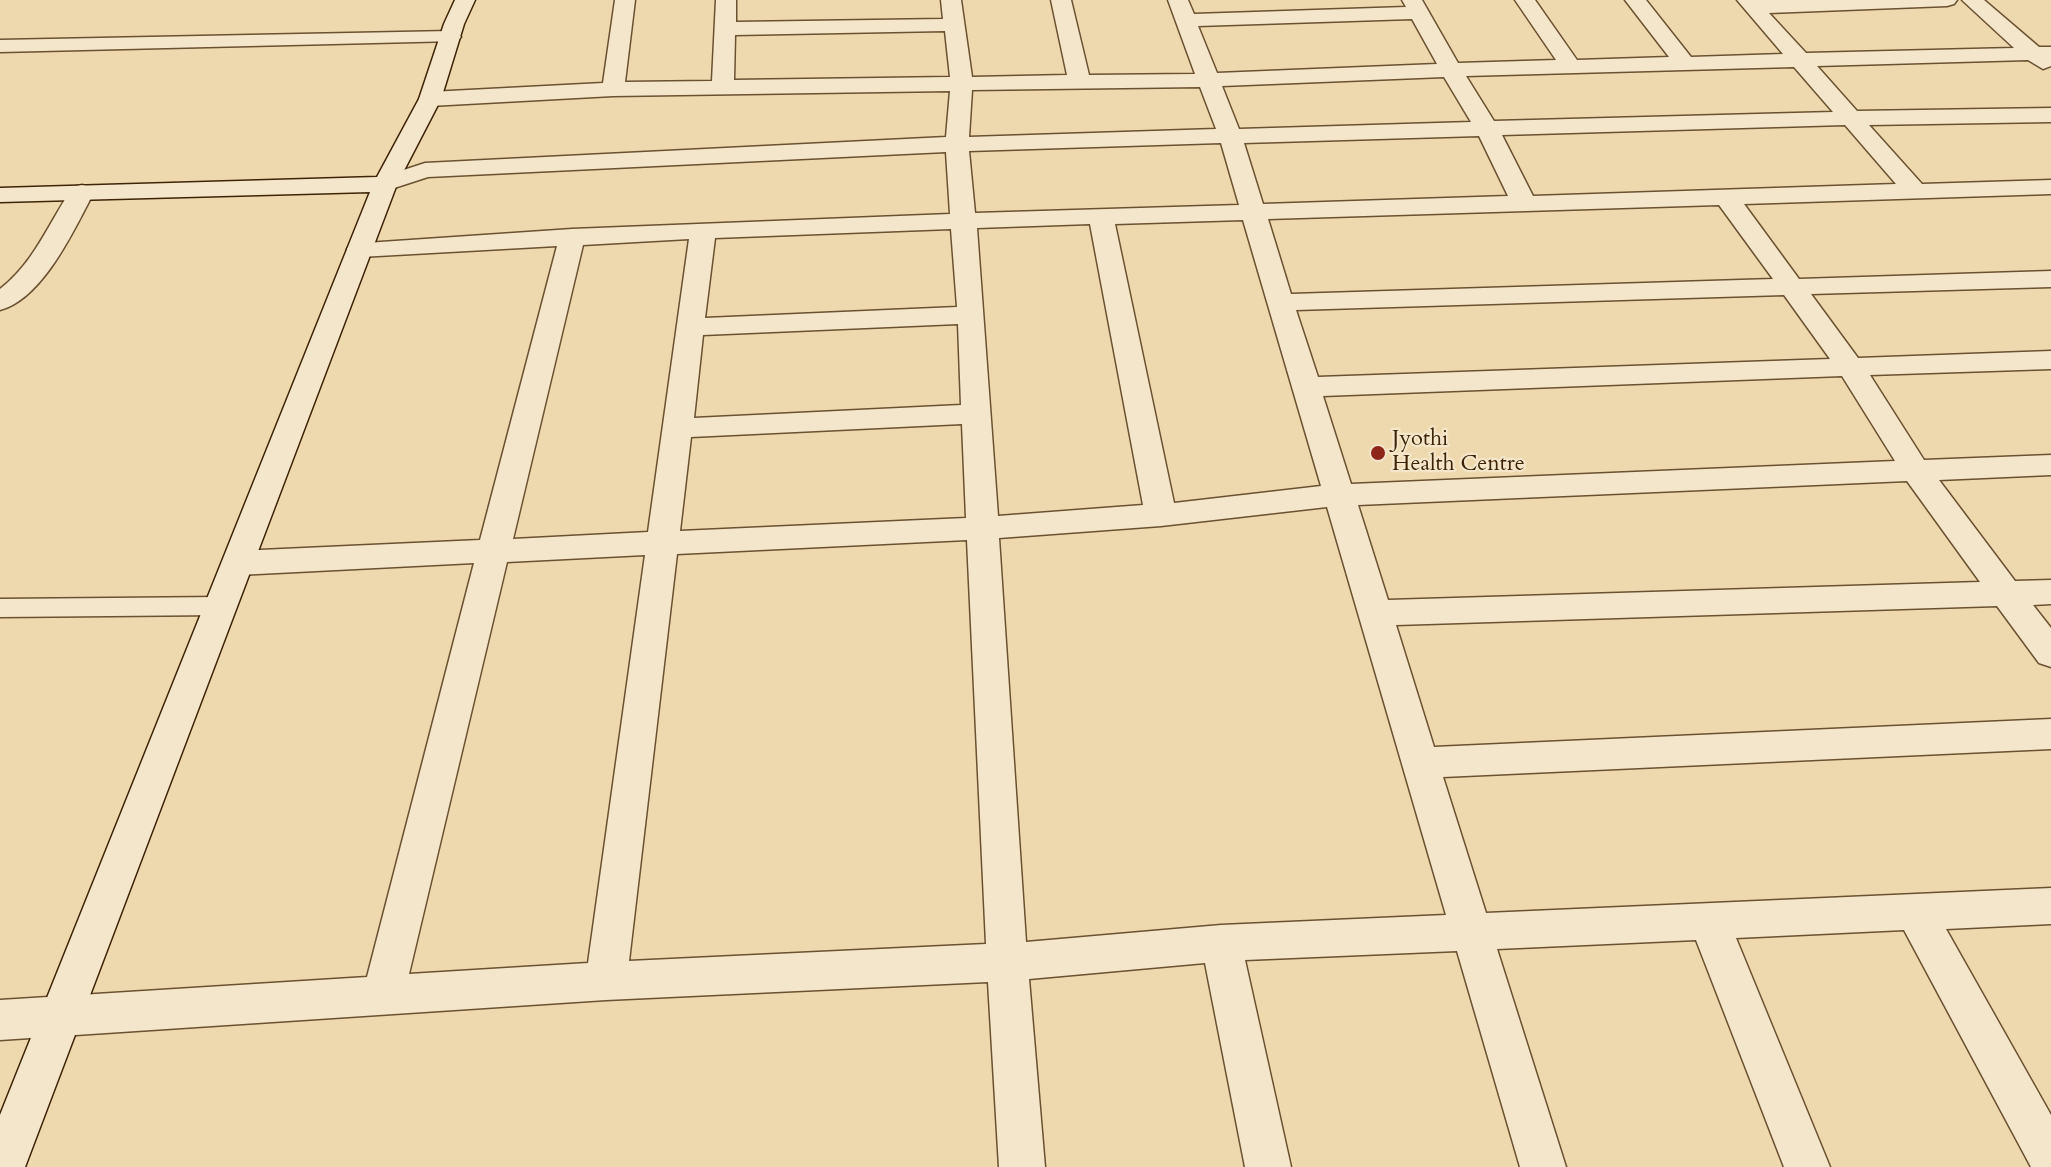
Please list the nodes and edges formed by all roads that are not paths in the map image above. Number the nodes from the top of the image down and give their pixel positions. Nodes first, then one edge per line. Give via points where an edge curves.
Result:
1 (465, 0) edge
2 (624, 0) edge
3 (726, 0) edge
4 (1060, 0) edge
5 (1525, 0) edge
6 (1635, 0) edge
7 (1947, 0) edge
8 (1972, 0) edge
9 (1750, 3) edge
10 (1415, 6) edge
11 (1182, 10) edge
12 (951, 12) edge
13 (724, 29) junction
14 (450, 37) junction
15 (0, 46) edge
16 (2043, 54) edge
17 (1800, 61) junction
18 (1685, 64) junction
19 (1571, 67) junction
20 (2051, 69) edge
21 (1451, 70) junction
22 (1207, 80) junction
23 (1079, 81) junction
24 (962, 82) junction
25 (613, 88) junction
26 (723, 88) junction
27 (430, 99) junction
28 (2051, 115) edge
29 (1848, 118) junction
30 (1487, 129) junction
31 (1230, 135) junction
32 (957, 144) junction
33 (385, 184) junction
34 (2051, 187) edge
35 (82, 192) junction
36 (1915, 192) junction
37 (0, 195) edge
38 (1727, 198) junction
39 (1525, 205) junction
40 (1254, 212) junction
41 (1101, 217) junction
42 (964, 221) junction
43 (703, 231) junction
44 (572, 237) junction
45 (360, 249) junction
46 (2051, 279) edge
47 (1792, 287) junction
48 (0, 302) edge
49 (1281, 302) junction
50 (970, 315) junction
51 (691, 327) junction
52 (2051, 360) edge
53 (1850, 367) junction
54 (1307, 387) junction
55 (977, 414) junction
56 (677, 428) junction
57 (2051, 465) edge
58 (1916, 471) junction
59 (1340, 495) junction
60 (1161, 515) junction
61 (984, 528) junction
62 (663, 542) junction
63 (494, 549) junction
64 (238, 563) junction
65 (2051, 592) edge
66 (2007, 593) junction
67 (221, 606) junction
68 (0, 608) edge
69 (1375, 612) junction
70 (2051, 654) edge
71 (2051, 734) edge
72 (1421, 763) junction
73 (2051, 906) edge
74 (1915, 912) junction
75 (1709, 921) junction
76 (1472, 932) junction
77 (1221, 943) junction
78 (1007, 962) junction
79 (606, 981) junction
80 (383, 994) junction
81 (61, 1017) junction
82 (0, 1020) edge
83 (2051, 1159) edge
84 (2, 1167) edge
85 (1022, 1167) edge
86 (1268, 1167) edge
87 (1543, 1167) edge
88 (1807, 1167) edge

1 - 14 street
2 - 25 street
3 - 13 street
4 - 23 street
5 - 19 street
6 - 18 street
7 - 9 street
8 - 16 street
9 - 17 street
10 - 11 street
10 - 21 street
11 - 22 street
12 - 13 street
12 - 24 street
13 - 26 street
14 - 15 street
14 - 27 street
16 - 17 street
16 - 20 street
17 - 18 street
17 - 29 street
18 - 19 street
19 - 21 street
21 - 22 street
21 - 30 street
22 - 23 street
22 - 31 street
23 - 24 street
24 - 26 street
24 - 32 street
25 - 26 street
25 - 27 street
27 - 33 street
28 - 29 street
29 - 30 street
29 - 36 street
30 - 31 street
30 - 39 street
31 - 32 street
31 - 40 street
32 - 33 street via 425,170
32 - 42 street
33 - 35 street
33 - 45 street
34 - 36 street
35 - 37 street
35 - 48 street via 45,259 22,286
36 - 38 street
38 - 39 street
38 - 47 street
39 - 40 street
40 - 41 street
40 - 49 street
41 - 42 street
41 - 60 street
42 - 43 street
42 - 50 street
43 - 44 street
43 - 51 street
44 - 45 street
44 - 63 street
45 - 64 street
46 - 47 street
47 - 49 street
47 - 53 street
49 - 54 street
50 - 51 street
50 - 55 street
51 - 56 street
52 - 53 street
53 - 54 street
53 - 58 street
54 - 59 street
55 - 56 street
55 - 61 street
56 - 62 street
57 - 58 street
58 - 59 street
58 - 66 street
59 - 60 street
59 - 69 street
60 - 61 street
61 - 62 street
61 - 78 street
62 - 63 street
62 - 79 street
63 - 64 street
63 - 80 street
64 - 67 street
65 - 66 street
66 - 69 street
66 - 70 street
67 - 68 lane
67 - 81 street
69 - 72 street
71 - 72 street
72 - 76 street
73 - 74 street
74 - 75 street
74 - 83 street
75 - 76 street
75 - 88 street
76 - 77 street
76 - 87 street
77 - 78 street
77 - 86 street
78 - 79 street
78 - 85 street
79 - 80 street
80 - 81 street
81 - 82 street
81 - 84 street

